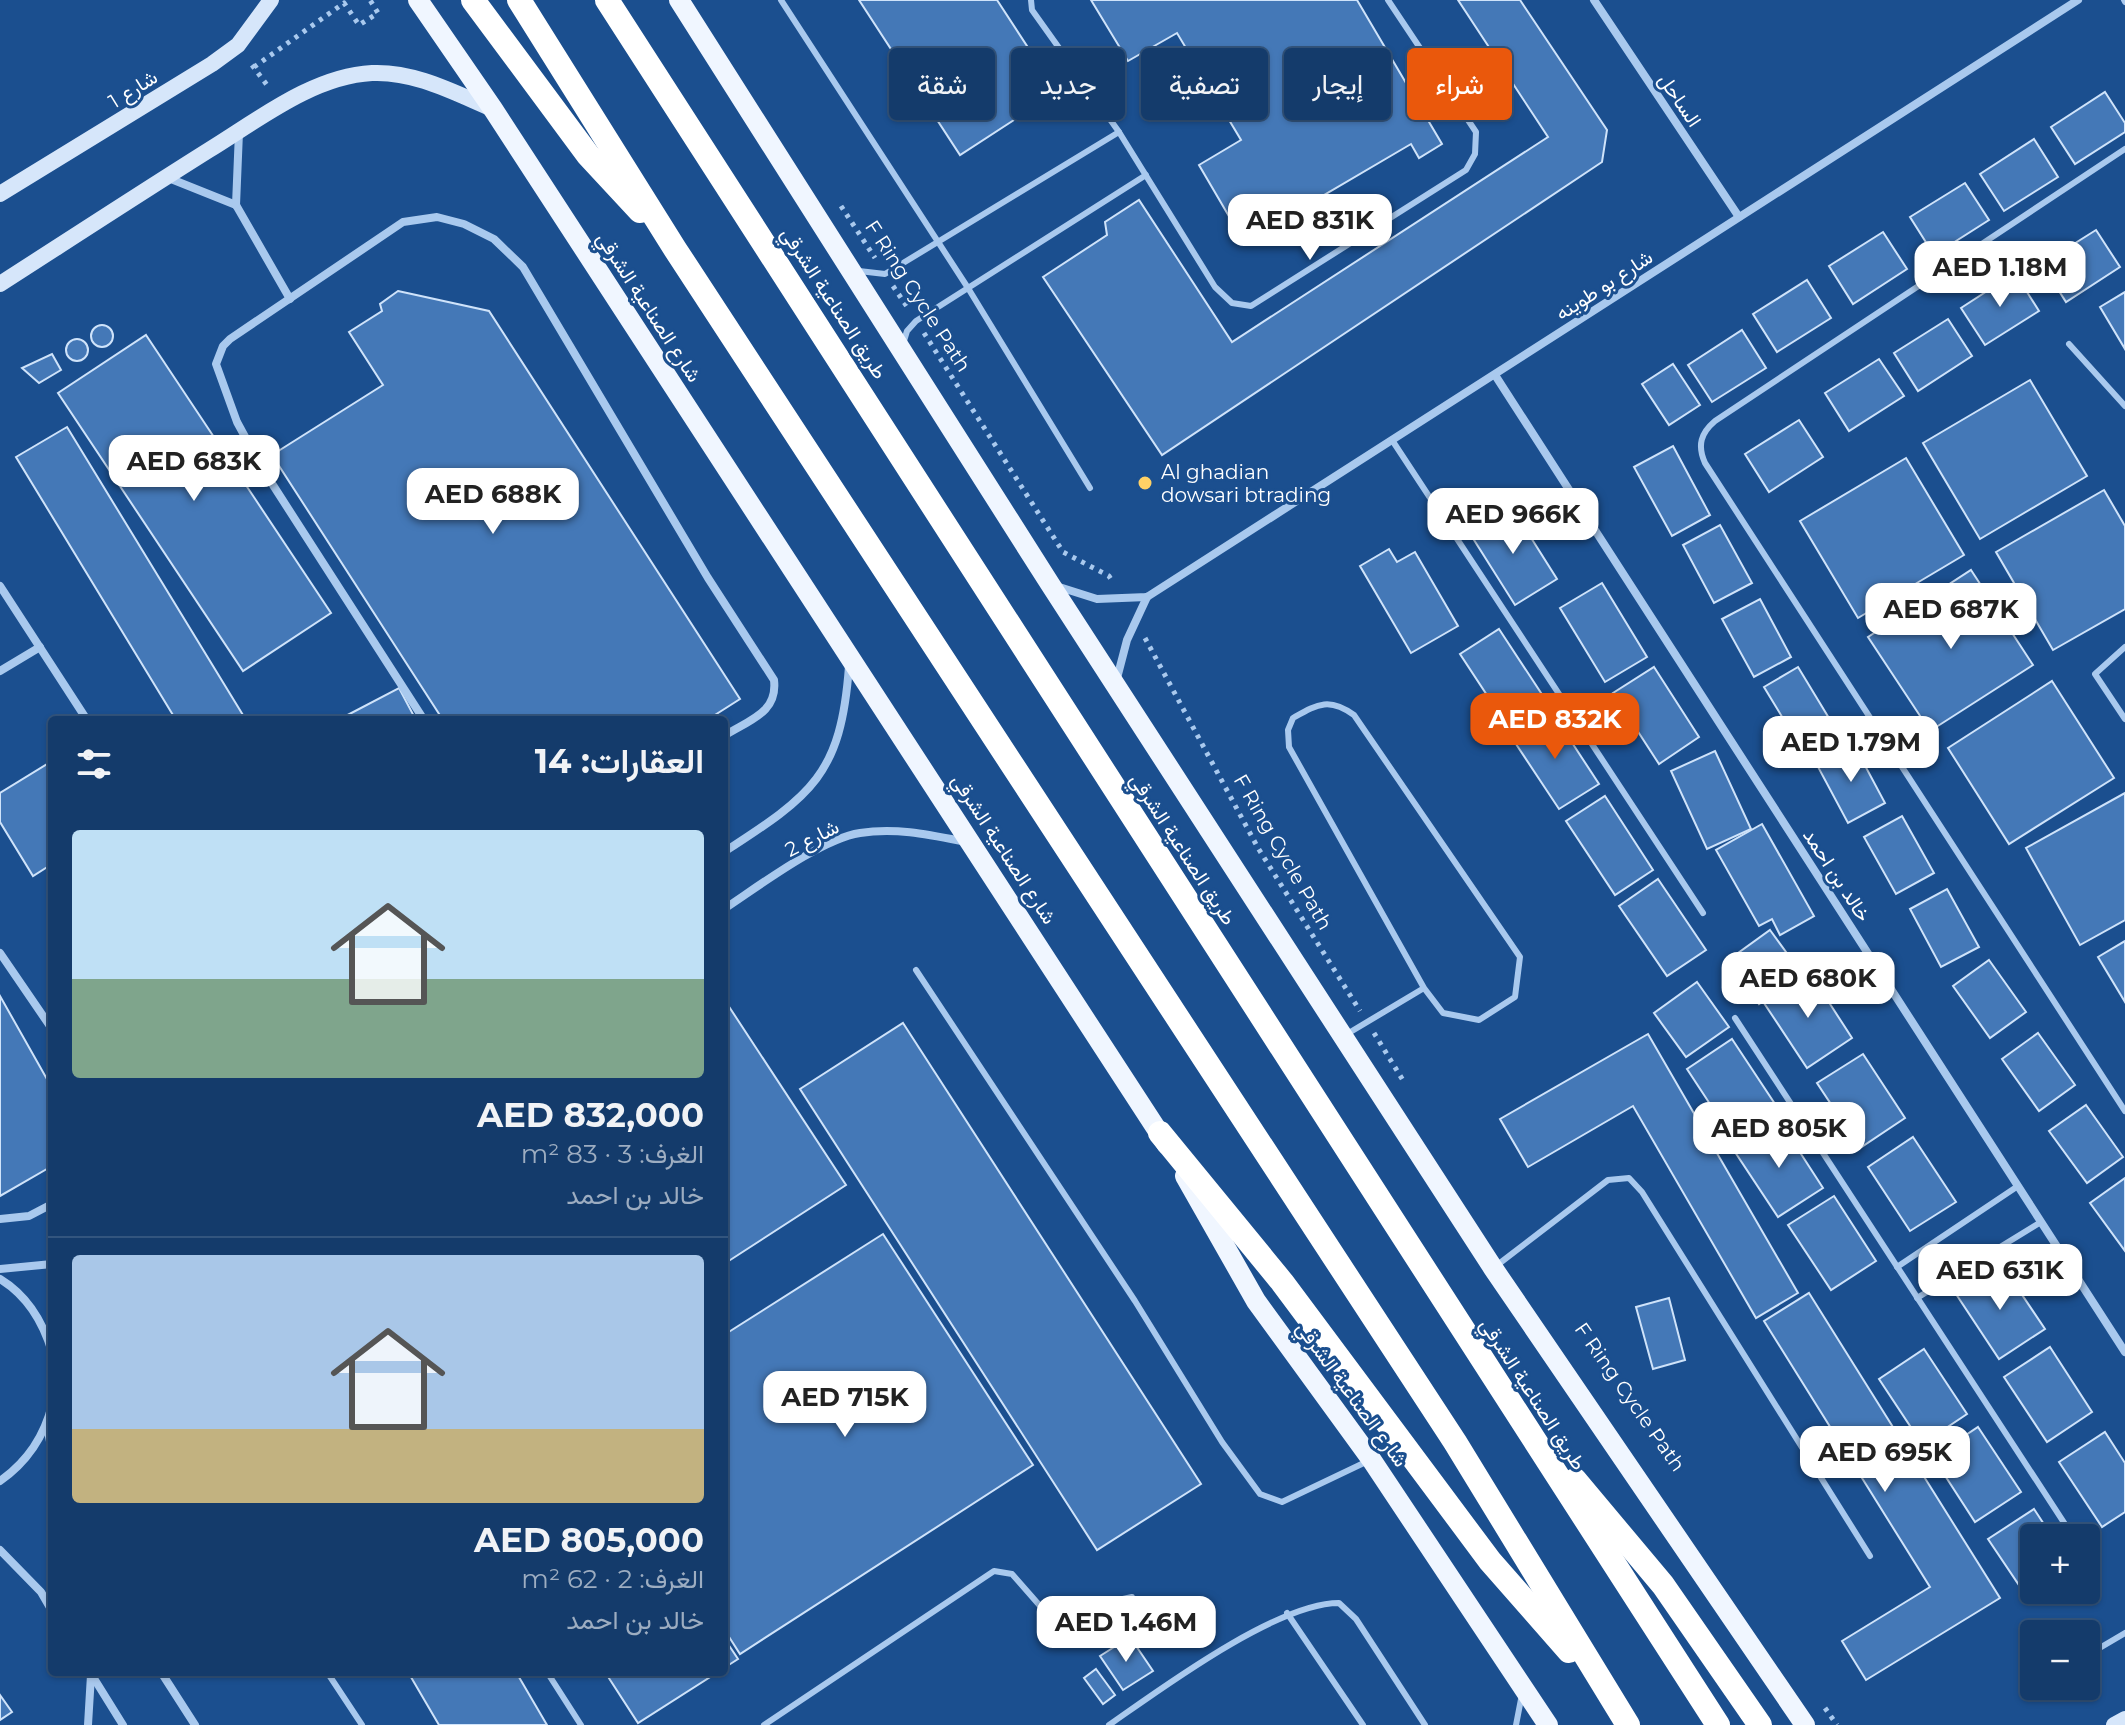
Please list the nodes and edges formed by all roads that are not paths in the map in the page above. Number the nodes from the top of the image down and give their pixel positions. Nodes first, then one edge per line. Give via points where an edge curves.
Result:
1 (271, 0) edge
2 (418, 0) edge
3 (473, 0) edge
4 (519, 0) edge
5 (607, 0) edge
6 (615, 0) edge
7 (679, 0) edge
8 (781, 0) edge
9 (1031, 0) edge
10 (1388, 0) edge
11 (1594, 0) edge
12 (2078, 0) edge
13 (639, 44) junction
14 (493, 109) junction
15 (239, 132) junction
16 (1119, 132) junction
17 (2125, 149) edge
18 (1146, 175) junction
19 (166, 177) junction
20 (0, 194) edge
21 (236, 205) junction
22 (1739, 217) junction
23 (936, 242) junction
24 (675, 249) junction
25 (849, 268) junction
26 (0, 284) edge
27 (968, 288) junction
28 (290, 299) junction
29 (2069, 344) dead end
30 (902, 351) junction
31 (1495, 375) junction
32 (2125, 406) edge
33 (1392, 440) junction
34 (1090, 488) dead end
35 (1050, 584) junction
36 (0, 586) edge
37 (1147, 597) junction
38 (40, 647) junction
39 (2125, 647) edge
40 (849, 661) junction
41 (0, 671) edge
42 (1116, 682) junction
43 (84, 716) edge
44 (421, 716) edge
45 (2125, 719) edge
46 (728, 734) edge
47 (972, 843) junction
48 (728, 849) edge
49 (728, 906) edge
50 (1703, 913) dead end
51 (0, 953) edge
52 (916, 970) dead end
53 (1424, 988) junction
54 (1735, 1018) dead end
55 (48, 1023) edge
56 (1344, 1036) junction
57 (2125, 1111) edge
58 (1160, 1133) junction
59 (2018, 1186) junction
60 (48, 1206) edge
61 (0, 1219) edge
62 (2041, 1222) junction
63 (48, 1264) edge
64 (1897, 1267) junction
65 (1493, 1268) junction
66 (0, 1269) edge
67 (0, 1279) edge
68 (1917, 1298) junction
69 (48, 1339) edge
70 (2125, 1352) edge
71 (1507, 1398) junction
72 (48, 1422) edge
73 (47, 1426) junction
74 (48, 1431) edge
75 (1371, 1459) junction
76 (0, 1481) edge
77 (2065, 1524) edge
78 (0, 1550) edge
79 (1870, 1556) dead end
80 (1132, 1597) dead end
81 (48, 1604) edge
82 (1287, 1613) junction
83 (2125, 1633) edge
84 (2100, 1648) edge
85 (90, 1676) edge
86 (92, 1676) edge
87 (164, 1676) edge
88 (330, 1676) edge
89 (550, 1676) edge
90 (1524, 1686) junction
91 (1610, 1698) junction
92 (2125, 1719) edge
93 (88, 1725) edge
94 (123, 1725) edge
95 (195, 1725) edge
96 (362, 1725) edge
97 (581, 1725) edge
98 (764, 1725) edge
99 (1109, 1725) edge
100 (1363, 1725) edge
101 (1425, 1725) edge
102 (1516, 1725) edge
103 (1548, 1725) edge
104 (1628, 1725) edge
105 (1718, 1725) edge
106 (1760, 1725) edge
107 (1805, 1725) edge
108 (2114, 1725) edge

1 - 20 street, شارع 1 via 238,45
2 - 14 main road, شارع الصناعية الشرقي
3 - 24 highway via 588,155
4 - 24 highway
5 - 13 highway, طريق الصناعية الشرقي
6 - 13 highway
7 - 25 main road
8 - 23 lane
9 - 16 lane via 1032,10
10 - 18 lane via 1476,132 1475,154 1466,170 1251,306 1232,303 1215,287
11 - 22 street, الساحل
12 - 22 street, شارع بو طوينه
13 - 71 highway, طريق الصناعية الشرقي
14 - 15 street via 412,77 373,73 343,78
14 - 40 main road, شارع الصناعية الشرقي
15 - 19 street
15 - 21 street
16 - 18 lane
16 - 23 lane
17 - 57 lane via 1715,421 1703,431 1700,444 1705,463
18 - 27 lane
19 - 21 street
19 - 26 street
21 - 28 street
22 - 31 street, شارع بو طوينه
23 - 25 lane via 885,274
23 - 27 lane
24 - 91 highway via 1455,1442
25 - 30 main road
27 - 30 lane via 916,321
27 - 34 lane
28 - 44 street via 223,346 217,374 262,468
28 - 46 street via 403,222 437,217 494,239 523,267 774,680 772,706
29 - 32 lane
30 - 35 main road
31 - 33 street, شارع بو طوينه
31 - 59 street, خالد بن احمد
33 - 37 street, شارع بو طوينه
33 - 50 lane
35 - 37 street, شارع بو طوينه via 1097,599
35 - 42 main road
36 - 38 street
37 - 42 street, شارع بو طوينه
38 - 41 street
38 - 43 street
39 - 45 lane via 2095,674
40 - 47 main road, شارع الصناعية الشرقي
40 - 48 street, شارع 2 via 846,711 825,771 775,820
42 - 56 main road
47 - 49 street, شارع 2 via 895,830 857,833 811,853
47 - 58 main road, شارع الصناعية الشرقي
51 - 55 street
52 - 75 lane via 1260,1494 1282,1502
53 - 53 lane via 1443,1013 1479,1020 1515,997 1520,957 1354,715 1338,704 1322,702 1293,718 1289,747
53 - 56 lane
54 - 64 lane
56 - 65 main road
58 - 75 main road, شارع الصناعية الشرقي via 1256,1301
58 - 91 highway via 1282,1282 1490,1561
59 - 62 street, خالد بن احمد
59 - 64 lane
60 - 61 street via 29,1216
62 - 68 lane
62 - 70 street, خالد بن احمد
63 - 66 street
64 - 68 lane
65 - 79 lane via 1608,1180 1629,1178
65 - 107 main road
67 - 69 street via 31,1306
68 - 77 lane
71 - 105 highway, طريق الصناعية الشرقي
71 - 106 highway via 1663,1585
72 - 73 street
73 - 74 street
73 - 76 street via 29,1456
75 - 90 main road, شارع الصناعية الشرقي
78 - 81 street
80 - 98 lane via 1055,1614 1041,1607 1012,1574 994,1571
82 - 99 lane
82 - 100 lane
82 - 101 lane via 1317,1603 1339,1603 1356,1619
83 - 84 lane
85 - 93 street
86 - 94 street
87 - 95 street
88 - 96 lane
89 - 97 lane
90 - 102 lane
90 - 103 main road, شارع الصناعية الشرقي
91 - 104 highway
92 - 108 street

